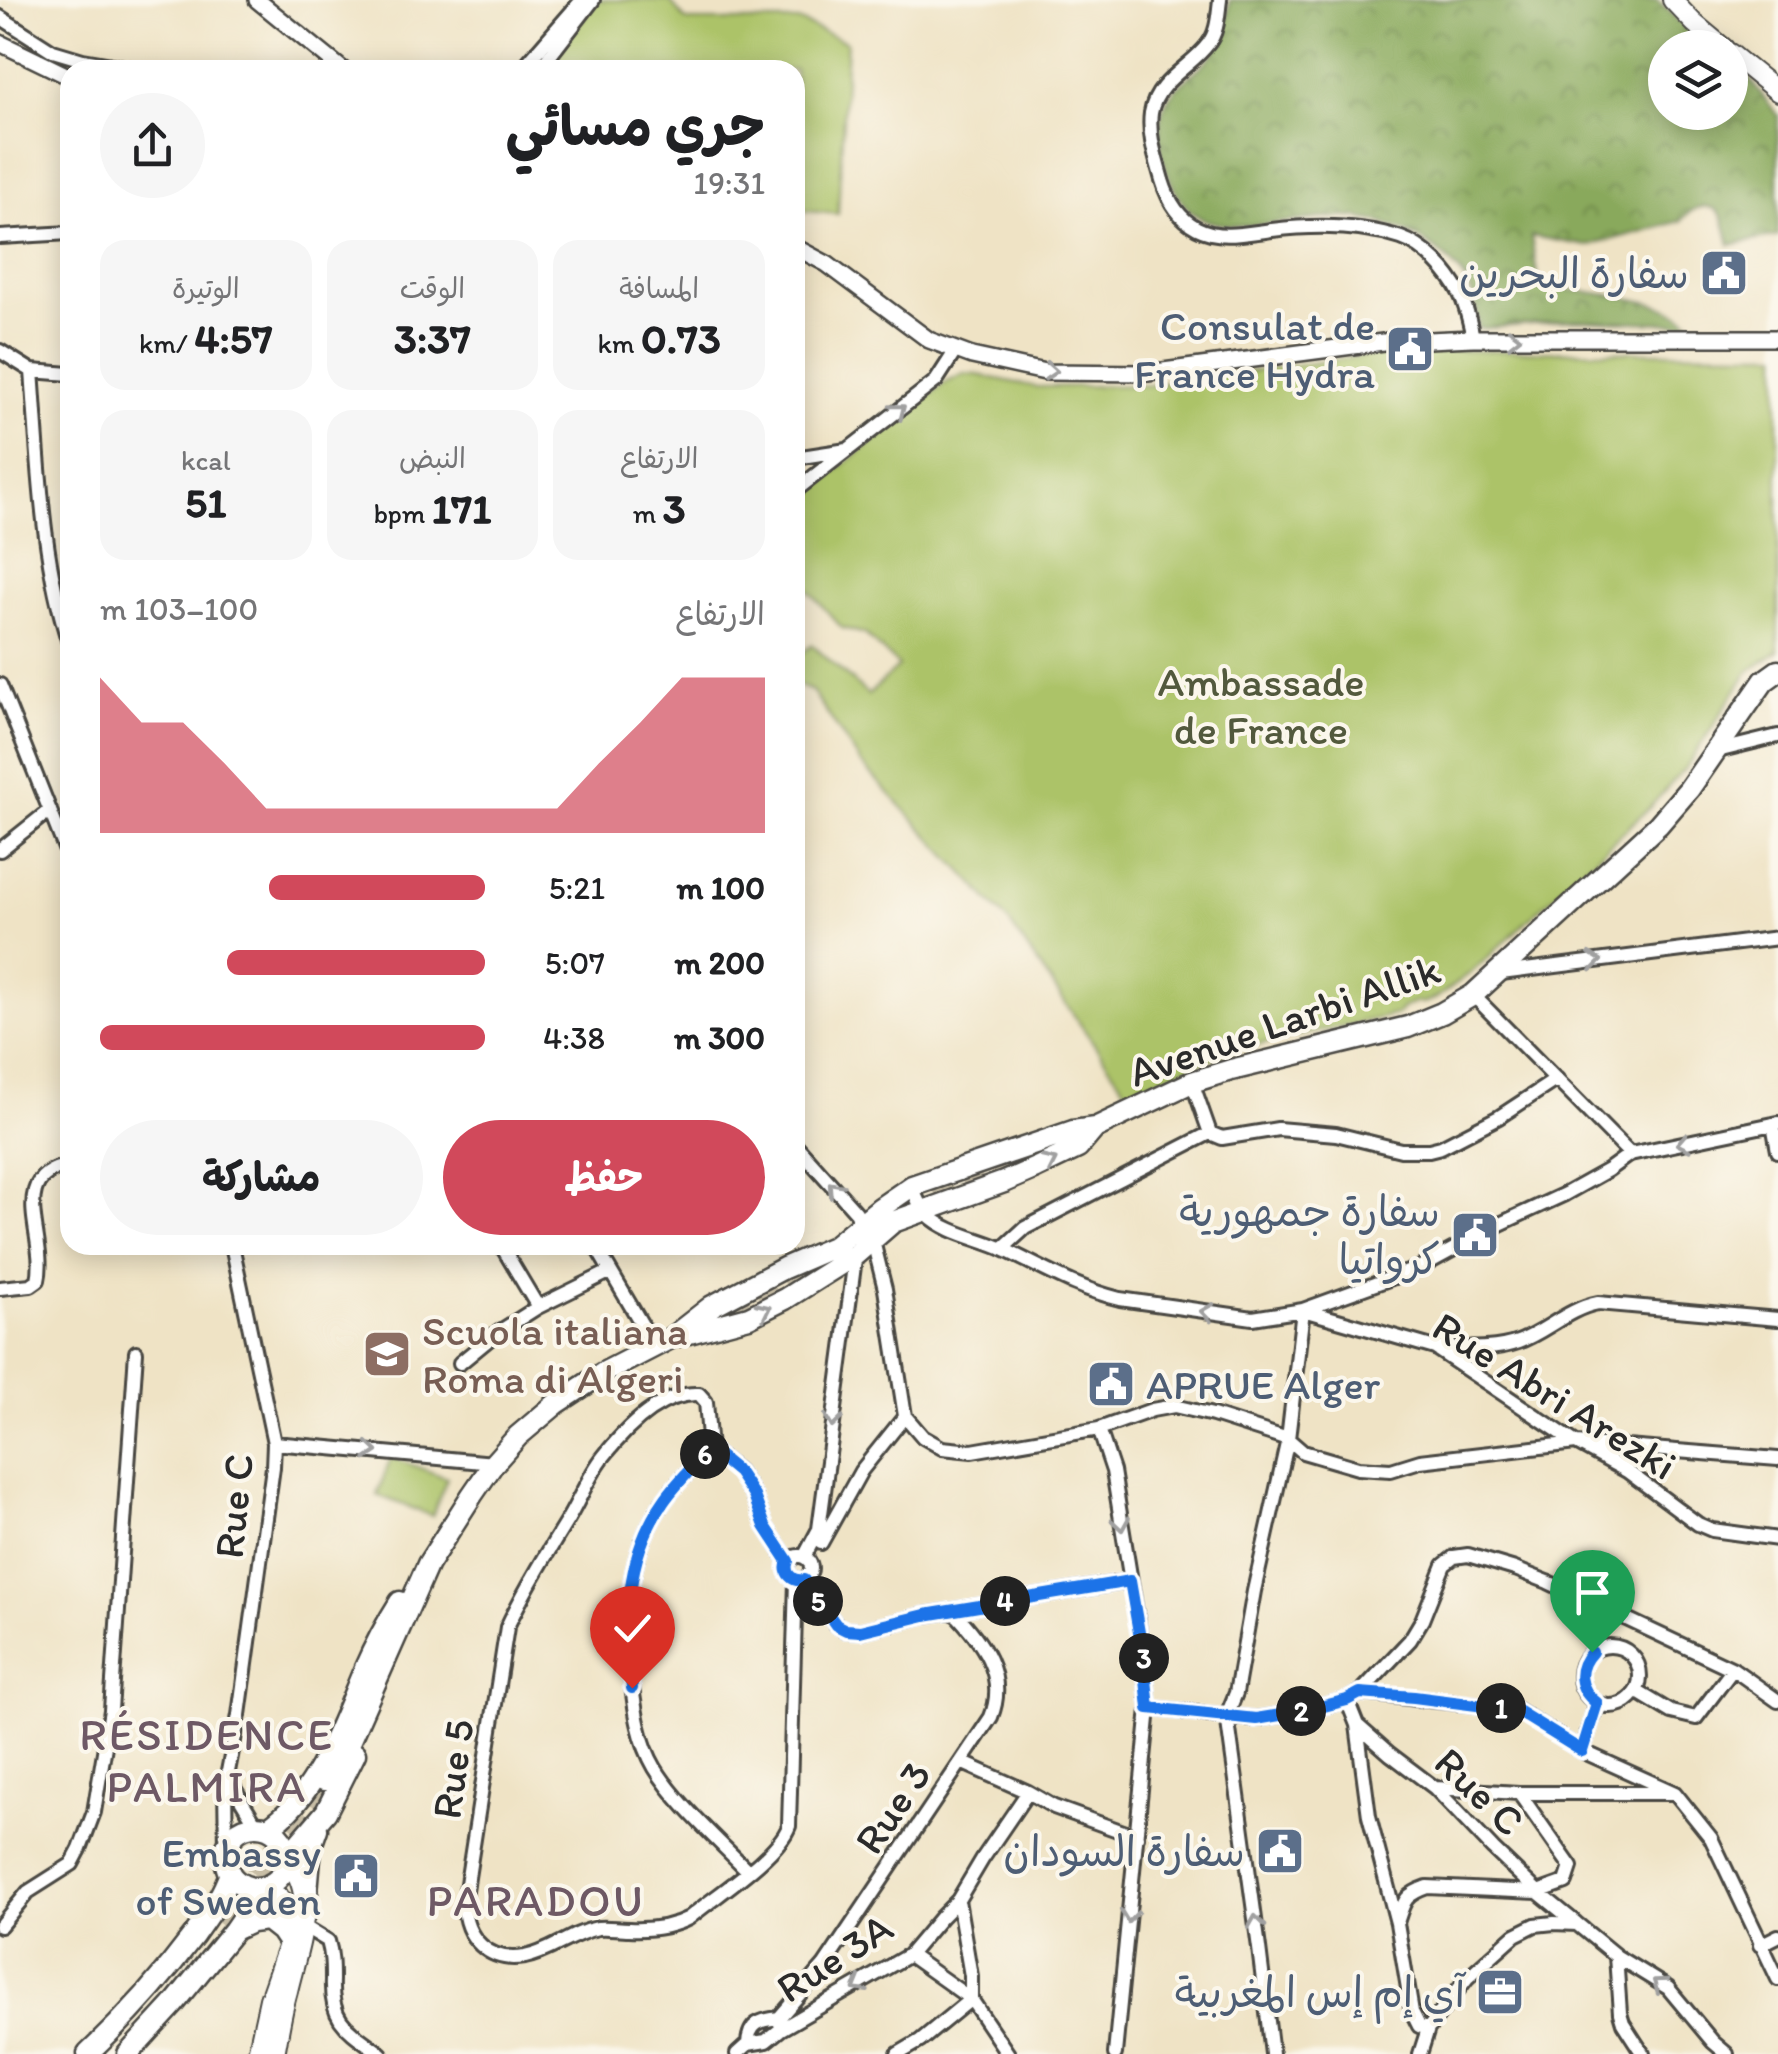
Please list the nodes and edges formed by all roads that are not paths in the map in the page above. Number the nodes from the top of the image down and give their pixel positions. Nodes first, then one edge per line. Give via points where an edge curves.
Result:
1 (257, 0) edge
2 (582, 0) edge
3 (593, 0) edge
4 (1220, 0) edge
5 (1672, 0) edge
6 (0, 17) edge
7 (1702, 30) edge
8 (0, 43) edge
9 (85, 60) edge
10 (331, 60) edge
11 (531, 60) edge
12 (547, 60) edge
13 (1748, 67) edge
14 (60, 72) edge
15 (1778, 92) edge
16 (60, 234) edge
17 (0, 237) edge
18 (805, 252) edge
19 (1473, 338) junction
20 (1778, 338) edge
21 (956, 350) junction
22 (0, 351) edge
23 (32, 371) junction
24 (60, 373) edge
25 (848, 450) junction
26 (805, 456) edge
27 (805, 484) edge
28 (60, 609) edge
29 (1778, 670) edge
30 (0, 685) edge
31 (1778, 736) edge
32 (1714, 752) junction
33 (50, 810) junction
34 (60, 835) edge
35 (0, 850) edge
36 (1778, 938) edge
37 (1498, 973) junction
38 (1473, 995) junction
39 (1557, 1079) junction
40 (1192, 1082) junction
41 (1776, 1125) edge
42 (1094, 1128) junction
43 (1210, 1133) junction
44 (1778, 1151) edge
45 (1630, 1154) junction
46 (805, 1155) edge
47 (60, 1167) edge
48 (912, 1186) junction
49 (923, 1210) junction
50 (868, 1231) junction
51 (1002, 1248) junction
52 (234, 1255) edge
53 (507, 1255) edge
54 (600, 1255) edge
55 (856, 1255) junction
56 (794, 1264) junction
57 (609, 1272) junction
58 (0, 1288) edge
59 (804, 1288) junction
60 (538, 1307) junction
61 (1303, 1310) junction
62 (1778, 1318) edge
63 (663, 1342) junction
64 (1435, 1348) junction
65 (136, 1352) dead end
66 (460, 1362) dead end
67 (905, 1416) junction
68 (1099, 1429) junction
69 (1288, 1439) junction
70 (274, 1442) junction
71 (1576, 1443) junction
72 (710, 1449) junction
73 (1778, 1459) edge
74 (494, 1463) junction
75 (1778, 1539) edge
76 (807, 1560) junction
77 (788, 1561) junction
78 (428, 1564) junction
79 (800, 1580) junction
80 (1130, 1581) junction
81 (417, 1590) junction
82 (953, 1611) junction
83 (1627, 1621) junction
84 (1619, 1648) junction
85 (1733, 1669) junction
86 (1636, 1691) junction
87 (1354, 1696) junction
88 (1778, 1701) edge
89 (1597, 1703) junction
90 (1149, 1708) junction
91 (1227, 1715) junction
92 (1358, 1725) junction
93 (1582, 1751) junction
94 (960, 1762) junction
95 (1623, 1768) junction
96 (227, 1776) junction
97 (324, 1780) tunnel mouth
98 (1435, 1788) junction
99 (1028, 1792) junction
100 (1519, 1793) junction
101 (1675, 1794) junction
102 (1612, 1795) junction
103 (326, 1812) junction
104 (263, 1827) junction
105 (1137, 1837) junction
106 (226, 1848) junction
107 (288, 1858) junction
108 (748, 1871) junction
109 (230, 1873) junction
110 (265, 1887) junction
111 (1538, 1892) junction
112 (958, 1900) junction
113 (1398, 1923) junction
114 (1577, 1924) junction
115 (0, 1926) edge
116 (227, 1927) junction
117 (299, 1930) junction
118 (1778, 1936) edge
119 (1760, 1945) junction
120 (909, 1955) junction
121 (1616, 1956) junction
122 (1778, 1979) edge
123 (971, 1999) junction
124 (145, 2017) junction
125 (780, 2024) junction
126 (1428, 2028) junction
127 (748, 2044) junction
128 (138, 2049) edge
129 (88, 2054) edge
130 (102, 2054) edge
131 (114, 2054) edge
132 (257, 2054) edge
133 (275, 2054) edge
134 (380, 2054) edge
135 (737, 2054) edge
136 (898, 2054) edge
137 (1008, 2054) edge
138 (1115, 2054) edge
139 (1272, 2054) edge
140 (1420, 2054) edge
141 (1644, 2054) edge
142 (1726, 2054) edge

1 - 10 street
2 - 11 street
3 - 12 street
4 - 19 street via 1208,45 1166,82 1152,109 1150,136 1176,212 1198,228 1231,236 1323,228 1404,238 1435,260 1459,292
5 - 7 main road
6 - 9 street via 53,51
8 - 14 street
13 - 15 main road
16 - 17 street
18 - 21 street via 929,340
19 -> 20 street
21 -> 19 street via 1045,372 1148,373 1383,342
25 -> 21 street via 936,381
22 - 23 street
23 - 24 street
23 - 28 street via 42,505
25 - 26 street
25 - 27 street
29 - 32 main road, Avenue Larbi Allik
30 - 33 street
31 - 32 street
32 - 37 main road, Avenue Larbi Allik via 1658,826
33 - 34 street
33 - 35 street
37 -> 36 street
37 - 38 main road, Avenue Larbi Allik
38 - 39 street
38 - 40 main road, Avenue Larbi Allik via 1408,1027
39 - 43 street via 1430,1150 1278,1129 1222,1138
39 - 45 street
40 - 42 main road, Avenue Larbi Allik
40 - 43 street
41 - 44 street
41 -> 45 street
42 - 48 main road, Avenue Larbi Allik
49 -> 42 main road, Avenue Larbi Allik via 1078,1148
43 - 51 street via 1025,1228
45 - 61 street via 1420,1268
50 -> 46 street
47 - 58 street via 34,1190 38,1280
48 - 49 street
48 - 50 main road, Avenue Larbi Allik
49 - 50 main road, Avenue Larbi Allik
49 - 51 street, Rue Abri Arezki
50 - 55 main road, Avenue Larbi Allik
50 - 56 main road, Avenue Larbi Allik
50 - 67 street via 885,1290
61 -> 51 street, Rue Abri Arezki via 1252,1318 1120,1300 1079,1288
52 - 70 street, Rue C
53 - 60 street
54 - 57 street
55 - 59 main road, Avenue Larbi Allik
55 -> 76 street via 819,1530
56 - 59 main road
56 - 63 main road, Avenue Larbi Allik via 712,1306
57 - 60 street
57 - 63 street
63 -> 59 main road, Avenue Larbi Allik via 749,1317
60 - 66 street
61 - 64 street, Rue Abri Arezki
61 - 69 street
62 - 64 street via 1598,1303 1504,1346
63 - 74 main road, Avenue Larbi Allik via 556,1404
64 - 71 street, Rue Abri Arezki
65 - 115 street via 111,1710 94,1812 72,1864 28,1892
67 - 68 street via 942,1448 972,1451
67 - 76 street via 861,1471
68 - 69 street via 1174,1406
68 -> 80 street via 1113,1471
69 - 71 street via 1303,1452 1391,1470
69 - 91 street
70 -> 74 street
70 - 96 street, Rue C
71 - 73 street
71 - 75 street, Rue Abri Arezki via 1698,1524
72 - 77 street via 738,1472
72 - 108 street via 662,1504 646,1535 633,1568 628,1654 645,1748 658,1772
72 - 108 street, Rue 5 via 706,1402 699,1394 674,1398 638,1419 602,1458 520,1600 498,1672 464,1917 483,1948 522,1957 592,1929 675,1925
74 - 78 main road, Avenue Larbi Allik
76 - 77 street
76 - 79 street via 810,1572
77 - 79 street via 787,1573
78 - 81 main road, Avenue Larbi Allik
78 - 104 main road via 387,1623 316,1772 293,1805
79 - 82 street via 846,1630
79 - 108 street, Rue 5 via 788,1826 774,1850
80 - 82 street
80 - 90 street
81 - 97 main road, Avenue Larbi Allik via 350,1740
81 - 103 main road via 382,1698
82 - 94 street, Rue 3 via 976,1634 998,1692 991,1717
83 - 84 street
83 - 85 street
83 - 87 street via 1514,1569 1454,1557 1444,1564 1410,1640
84 - 86 street via 1640,1671
84 - 89 street via 1592,1652 1581,1669 1583,1689
85 - 86 street via 1696,1718
85 - 88 street
86 - 89 street via 1614,1706
87 - 91 street via 1256,1719
87 - 92 street, Rue C
87 - 93 street via 1516,1710
89 - 93 street
90 - 91 street
90 - 105 street
139 -> 91 street
92 - 98 street, Rue C
92 - 113 street via 1369,1816
93 - 95 street
94 - 99 street
94 - 125 street, Rue 3
95 - 101 street
95 - 102 street
96 - 104 street
96 - 106 street, Rue C
98 - 100 street
98 - 111 street, Rue C
99 - 105 street
99 - 112 street, Rue 3A
100 - 102 street
100 - 111 street via 1570,1867 1566,1882
101 - 102 street
101 - 119 street via 1712,1838
103 - 107 main road
103 - 117 main road via 311,1846
104 - 106 main road via 239,1831
104 - 107 main road via 282,1839
105 -> 138 street
106 - 109 main road
107 - 110 main road via 280,1879
107 - 117 main road via 300,1881
109 - 110 main road via 245,1887
109 - 129 main road via 213,1910 167,1971
110 - 116 main road
110 - 117 main road via 287,1904
111 - 113 street via 1427,1887 1405,1898
111 - 114 street, Rue C
112 - 120 street, Rue 3A
112 - 123 street
113 - 126 street via 1412,2012
114 - 121 street, Rue C
114 - 126 street via 1536,1925 1515,1935 1466,1978
116 - 117 main road via 268,1920 282,1931
116 - 124 main road
116 - 128 main road
117 - 132 main road via 269,1999
117 - 133 main road
117 - 134 street via 328,1940 335,2012
118 - 119 street
119 - 122 street
120 - 123 street
120 -> 125 street, Rue 3A
121 - 141 street via 1620,2013
142 -> 121 street, Rue C via 1668,1988
123 - 136 street
123 - 137 street
124 - 130 main road
124 - 131 main road
125 - 127 street, Rue 3A via 761,2044
125 - 127 street via 759,2021
126 - 140 street
127 - 135 street, Rue 3A

